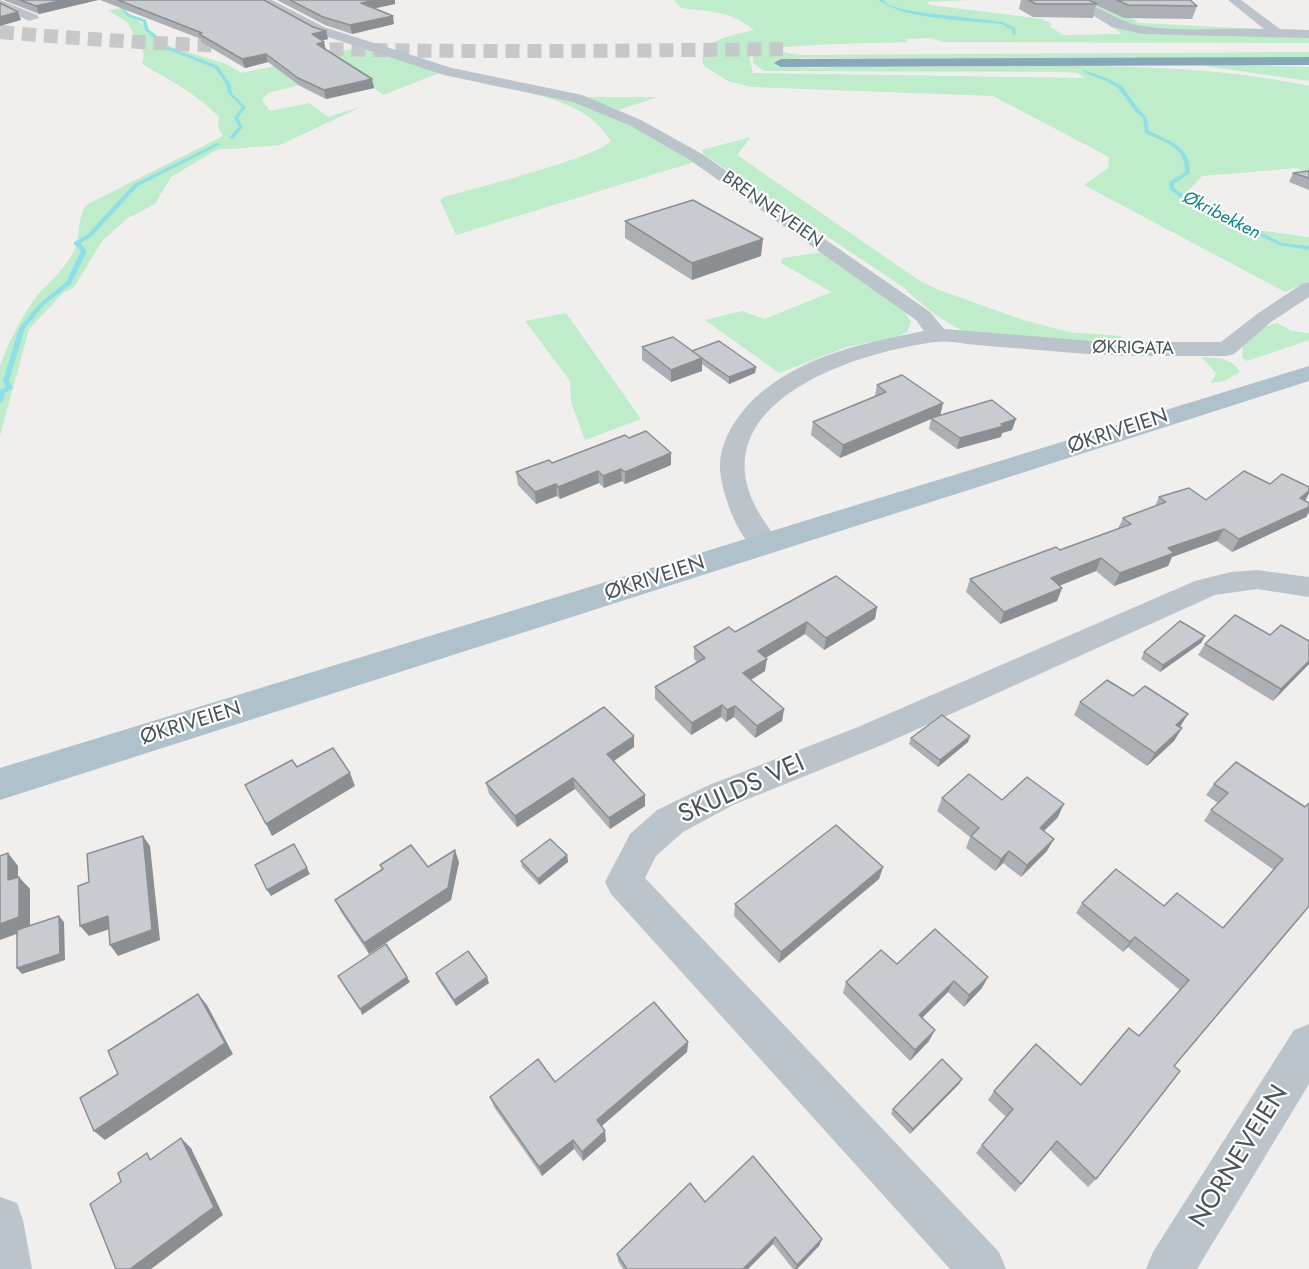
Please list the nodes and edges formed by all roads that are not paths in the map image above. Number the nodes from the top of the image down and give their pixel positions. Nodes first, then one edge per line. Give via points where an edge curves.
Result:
1 (263, 0) edge
2 (1074, 0) edge
3 (1234, 0) edge
4 (0, 3) edge
5 (33, 18) edge
6 (1278, 34) junction
7 (1309, 34) edge
8 (1309, 47) edge
9 (1309, 61) edge
10 (1063, 62) junction
11 (1273, 76) dead end
12 (1309, 288) edge
13 (938, 335) junction
14 (1309, 373) edge
15 (765, 543) junction
16 (1309, 587) edge
17 (0, 784) edge
18 (1309, 1045) edge
19 (0, 1220) edge
20 (8, 1269) edge
21 (982, 1269) edge
22 (1170, 1269) edge

1 - 13 street, BRENNEVEIEN via 320,30 449,72 577,98 636,123 696,157 822,243 923,316
2 - 6 street via 1108,21 1143,30
3 - 6 street
4 - 5 street
6 - 7 street
8 - 10 highway via 782,56
9 - 10 highway
10 - 11 highway via 1191,67
12 - 13 street, ØKRIGATA via 1226,349 1104,349
13 - 15 street via 875,348 829,363 785,386 758,408 735,446 733,479 745,514
14 - 15 main road, ØKRIVEIEN
15 - 17 main road, ØKRIVEIEN
16 - 21 street, SKULDS VEI via 1268,578 1224,581 870,736 721,795 670,821 643,845 624,882
18 - 22 street, NORNEVEIEN
19 - 20 street

